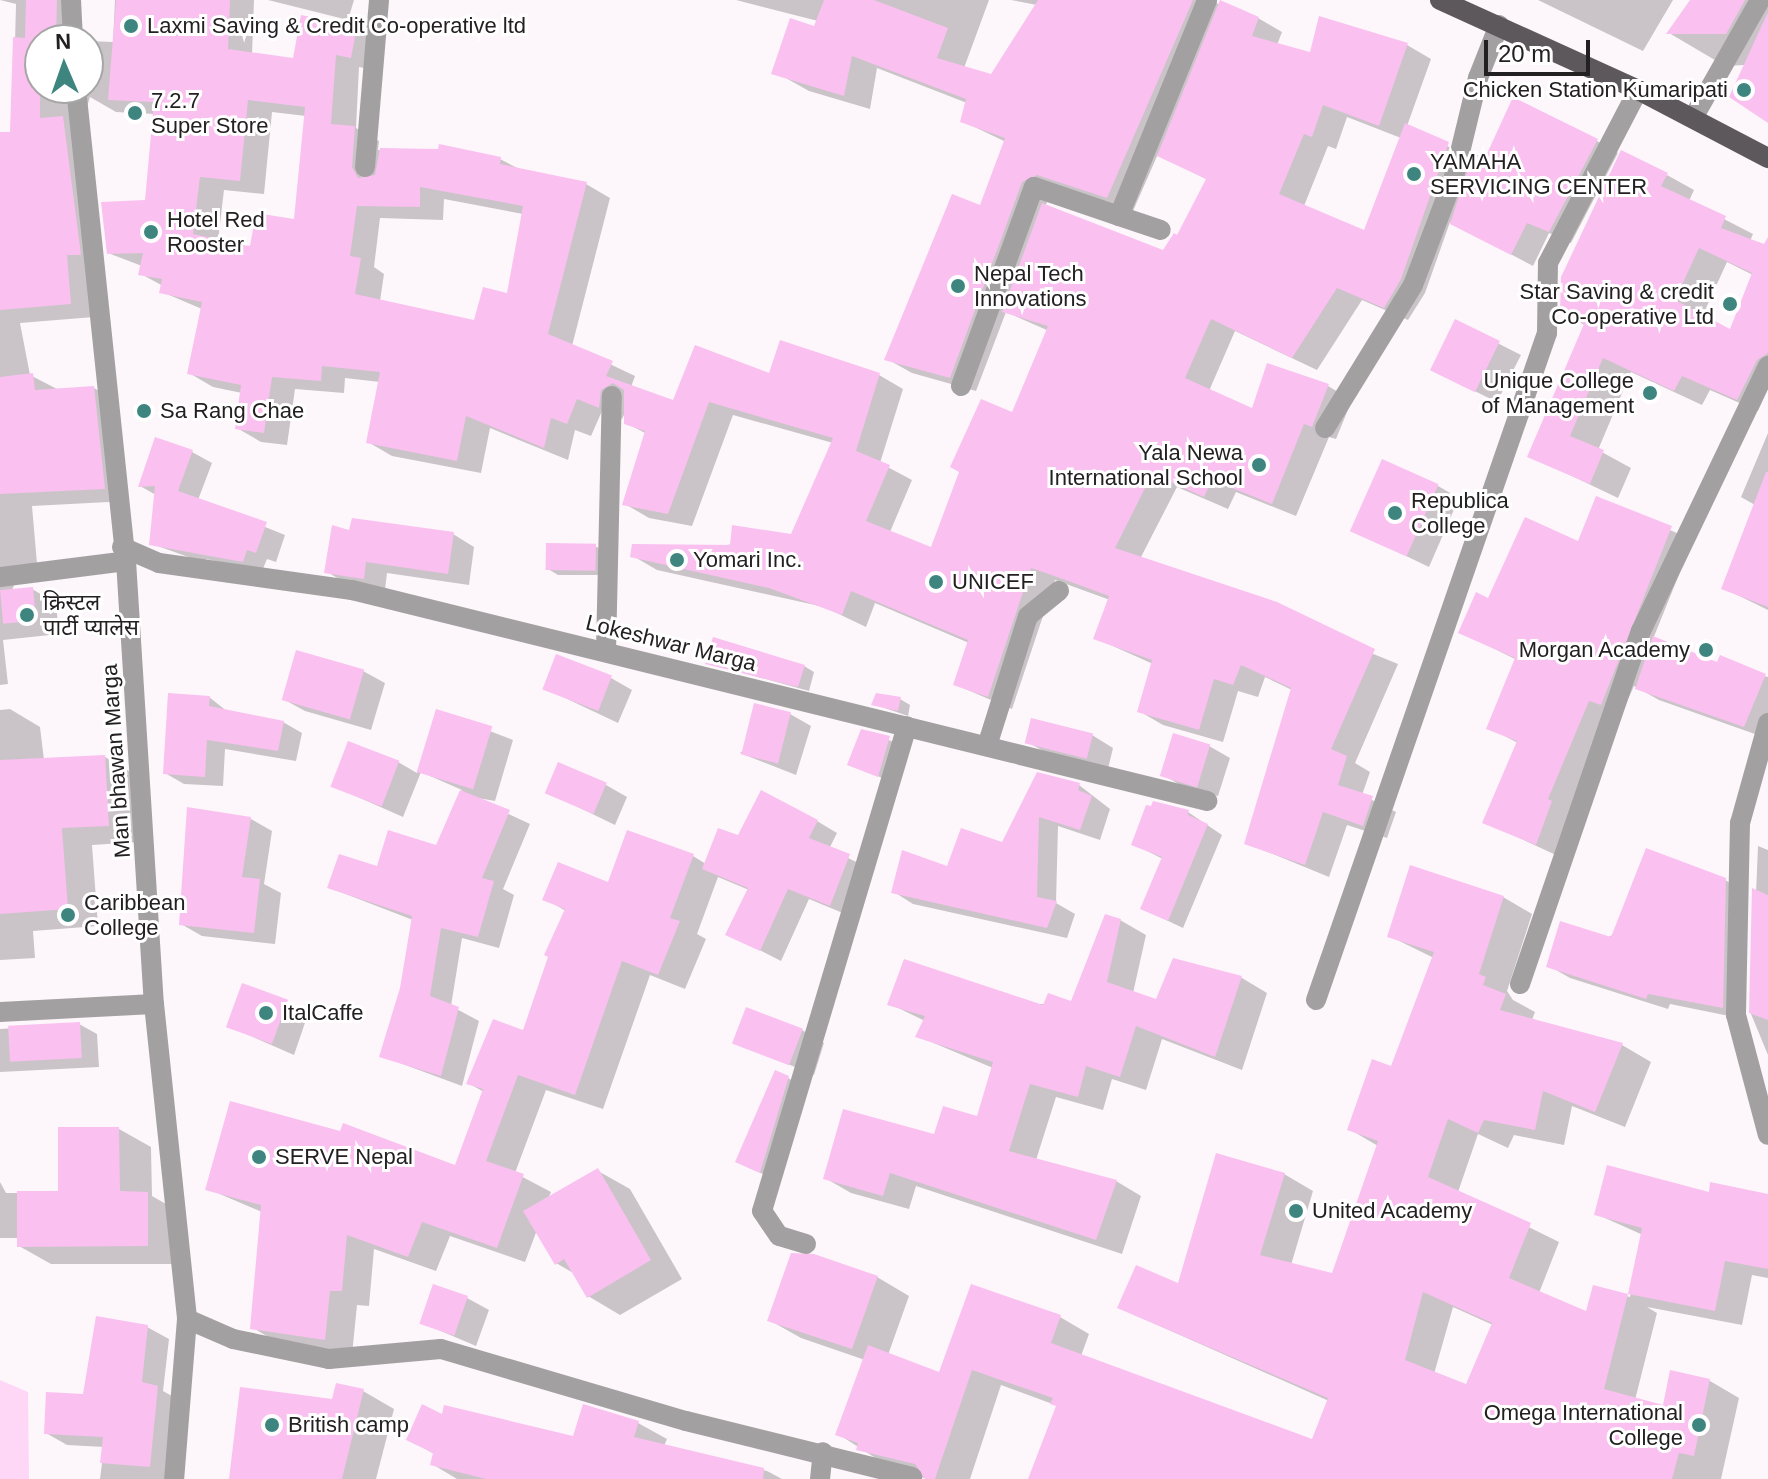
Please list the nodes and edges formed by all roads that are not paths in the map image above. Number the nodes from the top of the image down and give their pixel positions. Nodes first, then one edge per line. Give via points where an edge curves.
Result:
1 (71, 0) edge
2 (379, 0) edge
3 (1207, 0) edge
4 (1440, 0) edge
5 (1760, 0) edge
6 (72, 24) edge
7 (1499, 25) junction
8 (1638, 90) junction
9 (78, 104) edge
10 (1693, 118) junction
11 (1768, 158) edge
12 (365, 167) dead end
13 (1119, 216) junction
14 (1161, 230) dead end
15 (1768, 366) edge
16 (961, 386) dead end
17 (612, 396) dead end
18 (1325, 428) dead end
19 (124, 554) junction
20 (0, 577) edge
21 (1059, 591) dead end
22 (606, 651) junction
23 (1768, 723) edge
24 (907, 726) junction
25 (987, 746) junction
26 (1207, 801) dead end
27 (1520, 984) dead end
28 (1316, 1000) dead end
29 (154, 1004) junction
30 (0, 1012) edge
31 (1768, 1135) edge
32 (806, 1244) dead end
33 (187, 1319) junction
34 (823, 1452) junction
35 (912, 1477) edge
36 (174, 1479) edge
37 (820, 1479) edge

1 - 6 street
2 - 12 street
3 - 13 street
4 - 7 main road
5 - 10 street
7 - 8 main road
7 - 18 street via 1478,78 1454,177 1413,285
8 - 10 main road
8 - 28 street via 1548,263 1547,333
9 - 19 street, Man bhawan Marga
10 - 11 main road
13 - 14 street
13 - 16 street via 1034,187
15 - 27 street via 1641,631
17 - 22 street
19 - 20 street
19 - 22 street, Lokeshwar Marga via 352,590
19 - 29 street, Man bhawan Marga
21 - 25 street via 1028,616
22 - 24 street, Lokeshwar Marga
23 - 31 street via 1740,823 1736,1015
24 - 25 street, Lokeshwar Marga
24 - 32 street via 762,1211 779,1236
25 - 26 street, Lokeshwar Marga
29 - 30 street
29 - 33 street, Man bhawan Marga
33 - 34 street via 233,1339 329,1359 441,1349 686,1421
33 - 36 street, Man bhawan Marga
34 - 35 street
34 - 37 street

